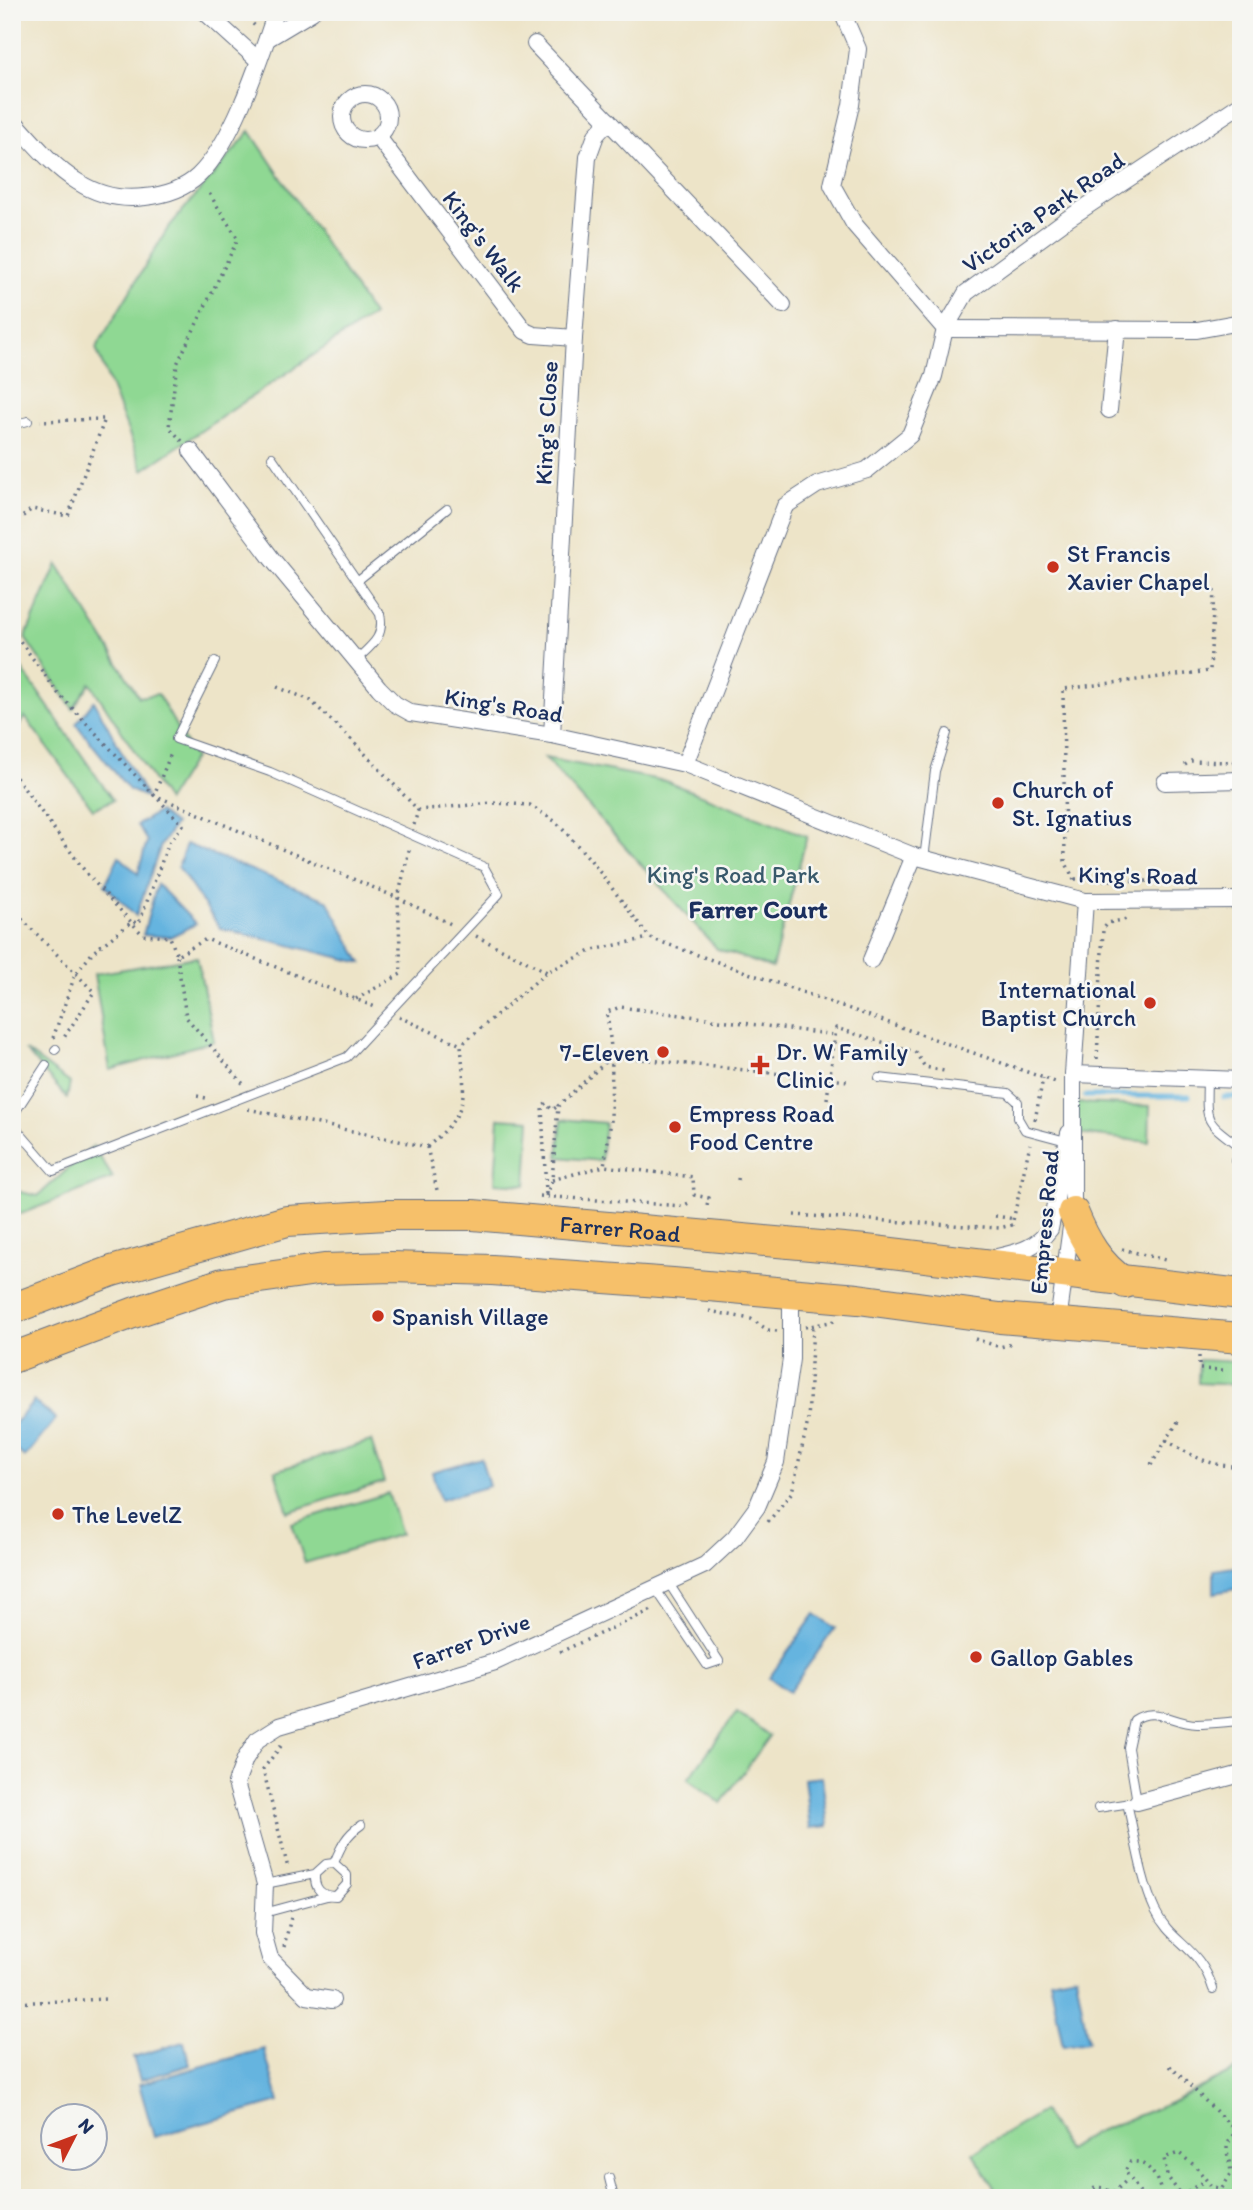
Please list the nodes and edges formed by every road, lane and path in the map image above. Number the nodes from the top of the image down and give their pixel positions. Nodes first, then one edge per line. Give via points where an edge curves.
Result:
1 (205, 12) edge
2 (276, 12) edge
3 (312, 12) edge
4 (842, 12) edge
5 (267, 39) junction
6 (536, 44) dead end
7 (258, 60) junction
8 (1241, 104) edge
9 (12, 119) edge
10 (610, 121) junction
11 (378, 137) dead end
12 (198, 176) junction
13 (783, 305) dead end
14 (1241, 322) edge
15 (945, 329) junction
16 (1117, 329) junction
17 (574, 338) junction
18 (1109, 410) dead end
19 (28, 421) joint
20 (12, 425) edge
21 (191, 451) joint
22 (272, 457) dead end
23 (447, 509) dead end
24 (12, 525) edge
25 (357, 580) junction
26 (1214, 590) dead end
27 (12, 630) edge
28 (356, 660) junction
29 (215, 661) dead end
30 (277, 687) dead end
31 (947, 733) dead end
32 (552, 734) junction
33 (176, 739) junction
34 (685, 764) junction
35 (12, 772) edge
36 (1241, 780) edge
37 (1165, 782) dead end
38 (154, 795) junction
39 (418, 810) junction
40 (919, 857) junction
41 (1074, 879) junction
42 (1193, 882) dead end
43 (398, 898) junction
44 (1241, 900) edge
45 (1085, 901) junction
46 (12, 909) edge
47 (1129, 919) dead end
48 (132, 922) junction
49 (460, 929) dead end
50 (473, 935) dead end
51 (650, 938) junction
52 (177, 956) junction
53 (871, 960) dead end
54 (547, 972) junction
55 (356, 999) junction
56 (380, 1009) dead end
57 (391, 1014) dead end
58 (835, 1035) junction
59 (461, 1045) junction
60 (915, 1052) dead end
61 (612, 1056) junction
62 (46, 1065) dead end
63 (1096, 1075) junction
64 (879, 1078) dead end
65 (1043, 1078) junction
66 (1208, 1079) junction
67 (1241, 1080) edge
68 (848, 1081) dead end
69 (1073, 1081) junction
70 (829, 1082) junction
71 (252, 1095) dead end
72 (197, 1096) dead end
73 (209, 1099) dead end
74 (827, 1099) dead end
75 (261, 1104) dead end
76 (558, 1106) junction
77 (245, 1108) dead end
78 (269, 1114) junction
79 (12, 1116) edge
80 (12, 1124) edge
81 (1032, 1135) junction
82 (1071, 1137) junction
83 (1240, 1146) edge
84 (427, 1147) junction
85 (604, 1167) junction
86 (739, 1174) dead end
87 (1241, 1174) edge
88 (552, 1180) junction
89 (738, 1181) dead end
90 (437, 1190) dead end
91 (707, 1205) dead end
92 (1073, 1212) junction
93 (794, 1215) dead end
94 (995, 1216) dead end
95 (1015, 1219) junction
96 (1119, 1248) dead end
97 (978, 1261) junction
98 (1172, 1262) dead end
99 (1064, 1273) junction
100 (1125, 1283) junction
101 (791, 1293) junction
102 (1241, 1294) edge
103 (12, 1310) edge
104 (699, 1310) dead end
105 (838, 1321) dead end
106 (1058, 1322) junction
107 (792, 1332) junction
108 (963, 1335) dead end
109 (1241, 1338) edge
110 (1019, 1341) dead end
111 (1198, 1352) dead end
112 (12, 1359) edge
113 (1224, 1370) dead end
114 (1180, 1420) dead end
115 (1166, 1440) junction
116 (1151, 1465) dead end
117 (1241, 1466) edge
118 (662, 1585) junction
119 (1241, 1721) edge
120 (1241, 1774) edge
121 (1132, 1802) junction
122 (1098, 1808) dead end
123 (361, 1825) dead end
124 (334, 1863) junction
125 (315, 1874) junction
126 (265, 1884) junction
127 (327, 1896) junction
128 (264, 1913) junction
129 (1213, 1989) dead end
130 (106, 1999) dead end
131 (332, 2000) dead end
132 (12, 2004) edge
133 (1170, 2066) dead end
134 (1239, 2132) edge
135 (609, 2178) dead end
136 (1128, 2179) junction
137 (1204, 2180) junction
138 (1114, 2195) edge
139 (1183, 2196) edge
140 (614, 2198) edge
141 (1083, 2198) edge
142 (1144, 2198) edge
143 (1162, 2198) edge

1 - 7 street
2 - 5 street
3 - 5 street
4 - 15 street via 858,48 851,105 832,186 854,224
5 - 7 street
6 - 10 street
7 - 12 street via 217,155
8 - 15 street, Victoria Park Road via 982,279 967,293
9 - 12 street via 77,182 108,195 126,199 164,195
10 - 13 street
10 - 17 street, King's Close via 596,135 588,157
11 - 17 street, King's Walk via 525,331
12 - 21 path via 238,239 177,364 169,427
14 - 16 street via 1197,330
15 - 16 street
15 - 34 street, Victoria Park Road via 934,376 910,435 867,470 817,485 785,506
16 - 18 street
17 - 32 street, King's Close
19 - 20 lane
19 - 24 path via 105,419 68,516 32,509
21 - 28 street, King's Road
22 - 25 lane
23 - 25 lane
25 - 28 lane via 380,614 383,627 378,640
26 - 41 path via 1210,671 1063,690 1065,861
27 - 38 path via 58,693
28 - 32 street, King's Road via 395,705 411,713
29 - 33 lane
30 - 39 path via 310,700
31 - 40 lane
32 - 34 street, King's Road
33 - 38 path
33 - 80 lane via 270,772 484,867 499,894 347,1057 53,1171
34 - 40 street, King's Road
35 - 48 path via 87,874
36 - 37 street
38 - 43 path
38 - 48 path via 183,825 169,842 139,923
39 - 43 path
39 - 51 path via 492,803 530,805 556,822 589,858
40 - 45 street, King's Road
40 - 53 street
41 - 42 path
41 - 45 path
43 - 49 path
43 - 55 path via 401,974
44 - 45 street, King's Road
45 - 69 street, Empress Road
46 - 48 path via 94,992 54,1048 75,975 93,952
47 - 63 path via 1117,919 1104,929
48 - 52 path via 144,935 170,937
50 - 54 path
51 - 54 path via 593,950
51 - 65 path
52 - 55 path via 206,939
52 - 71 path via 186,1017
54 - 59 path
55 - 56 path
57 - 59 path
58 - 60 path via 836,1028
58 - 61 path via 620,1007 607,1012
58 - 70 path
59 - 84 path via 465,1097 452,1126
61 - 70 path
61 - 76 path
61 - 85 path via 611,1121
62 - 79 lane
63 - 66 street
63 - 69 street
64 - 81 lane via 1008,1093 1018,1102 1020,1125
65 - 69 path
65 - 81 path
66 - 67 street
66 - 83 lane via 1206,1116
68 - 70 path
69 - 82 street, Empress Road
70 - 74 path
72 - 73 path
75 - 78 path
76 - 88 path
76 - 88 path via 552,1110 546,1103 542,1106 546,1196
77 - 78 path
78 - 84 path
81 - 82 lane
81 - 95 path
82 - 92 street, Empress Road
82 - 97 street, Empress Road via 1050,1228 1041,1241 1027,1250
83 - 87 lane via 1235,1160
84 - 90 path
85 - 88 path
85 - 91 path via 693,1177 694,1195 709,1198
86 - 89 path
92 - 99 street, Empress Road
92 - 100 highway via 1087,1245
93 - 95 path via 999,1228 1012,1226
94 - 95 path
96 - 98 path
97 - 99 highway, Farrer Road
97 - 103 highway, Farrer Road via 473,1215 330,1217 287,1221 204,1243 111,1271
99 - 100 highway, Farrer Road
99 - 106 street, Empress Road
100 - 102 highway, Farrer Road
101 - 106 highway, Farrer Road
101 - 107 street, Farrer Drive
101 - 112 highway, Farrer Road via 492,1270 324,1269 223,1283
104 - 107 path via 751,1319 768,1330
105 - 107 path
106 - 109 highway, Farrer Road
107 - 118 street, Farrer Drive via 776,1462 757,1507 705,1564
108 - 110 path via 1000,1348
111 - 113 path via 1199,1369
114 - 115 path
115 - 116 path
115 - 117 path via 1200,1461 1220,1467
118 - 118 lane via 707,1665 719,1661
118 - 126 street, Farrer Drive via 495,1662 263,1734 245,1759 236,1783
119 - 121 lane via 1194,1724 1153,1713 1134,1720 1128,1748
120 - 121 street
121 - 122 lane
121 - 129 lane via 1155,1909 1165,1926 1206,1968
123 - 124 lane via 350,1832
124 - 125 lane
124 - 127 lane via 347,1875 347,1884 336,1896
125 - 126 lane
125 - 127 lane via 319,1891
126 - 128 street, Farrer Drive
127 - 128 lane
128 - 131 street, Farrer Drive via 263,1933 270,1958 307,1996
130 - 132 path
133 - 134 path
134 - 137 path via 1227,2142 1228,2182 1222,2188 1212,2188
135 - 140 lane
136 - 138 path
136 - 142 path
136 - 143 path via 1125,2171 1130,2162 1146,2165 1157,2179
137 - 139 path
137 - 139 path via 1179,2153 1164,2158 1167,2176
138 - 141 path via 1096,2187

